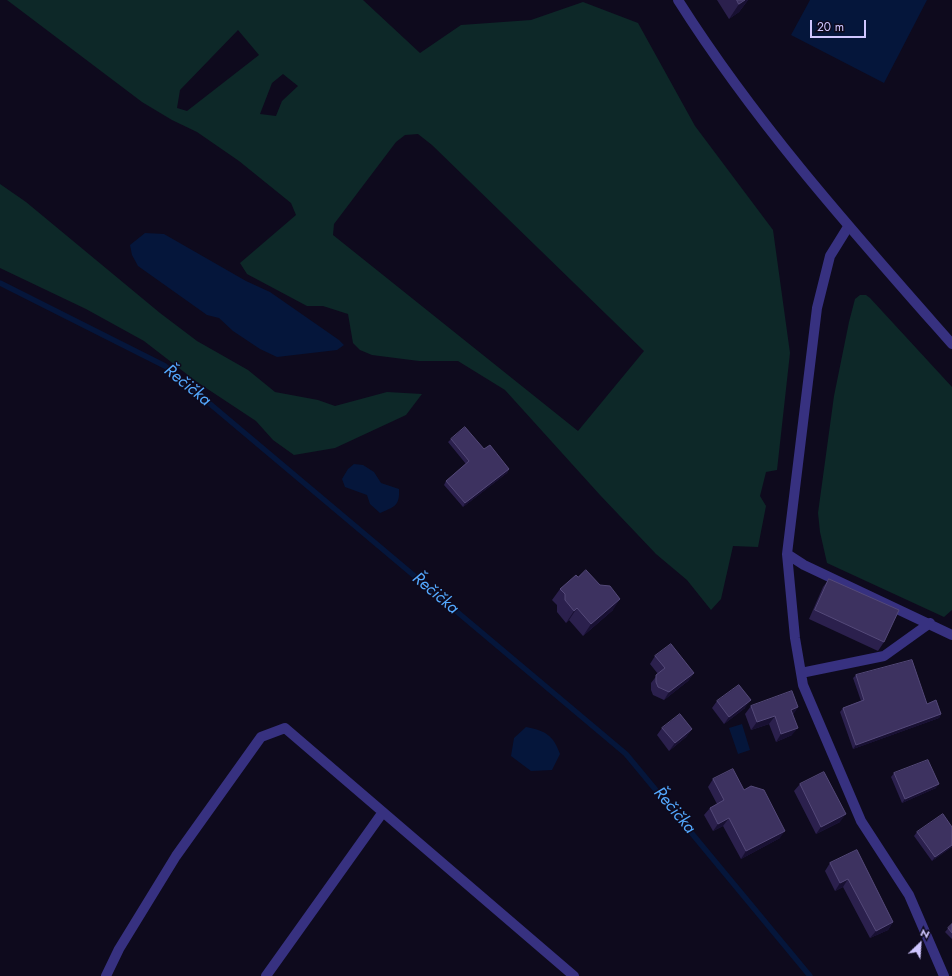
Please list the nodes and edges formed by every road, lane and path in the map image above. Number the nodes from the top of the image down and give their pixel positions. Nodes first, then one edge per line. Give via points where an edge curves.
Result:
1 (678, 0) edge
2 (848, 227) junction
3 (952, 344) edge
4 (787, 554) junction
5 (930, 623) junction
6 (952, 635) edge
7 (801, 673) junction
8 (382, 812) junction
9 (106, 976) edge
10 (266, 976) edge
11 (574, 976) edge
12 (944, 976) edge

1 - 2 street via 744,99
2 - 3 street
2 - 4 street via 830,256 818,308
4 - 5 street via 804,565
4 - 7 street
5 - 6 street
5 - 7 street via 884,656
7 - 12 street via 803,685 861,821 909,895
8 - 9 street via 285,728 261,736 176,856 119,949
8 - 10 street
8 - 11 street

